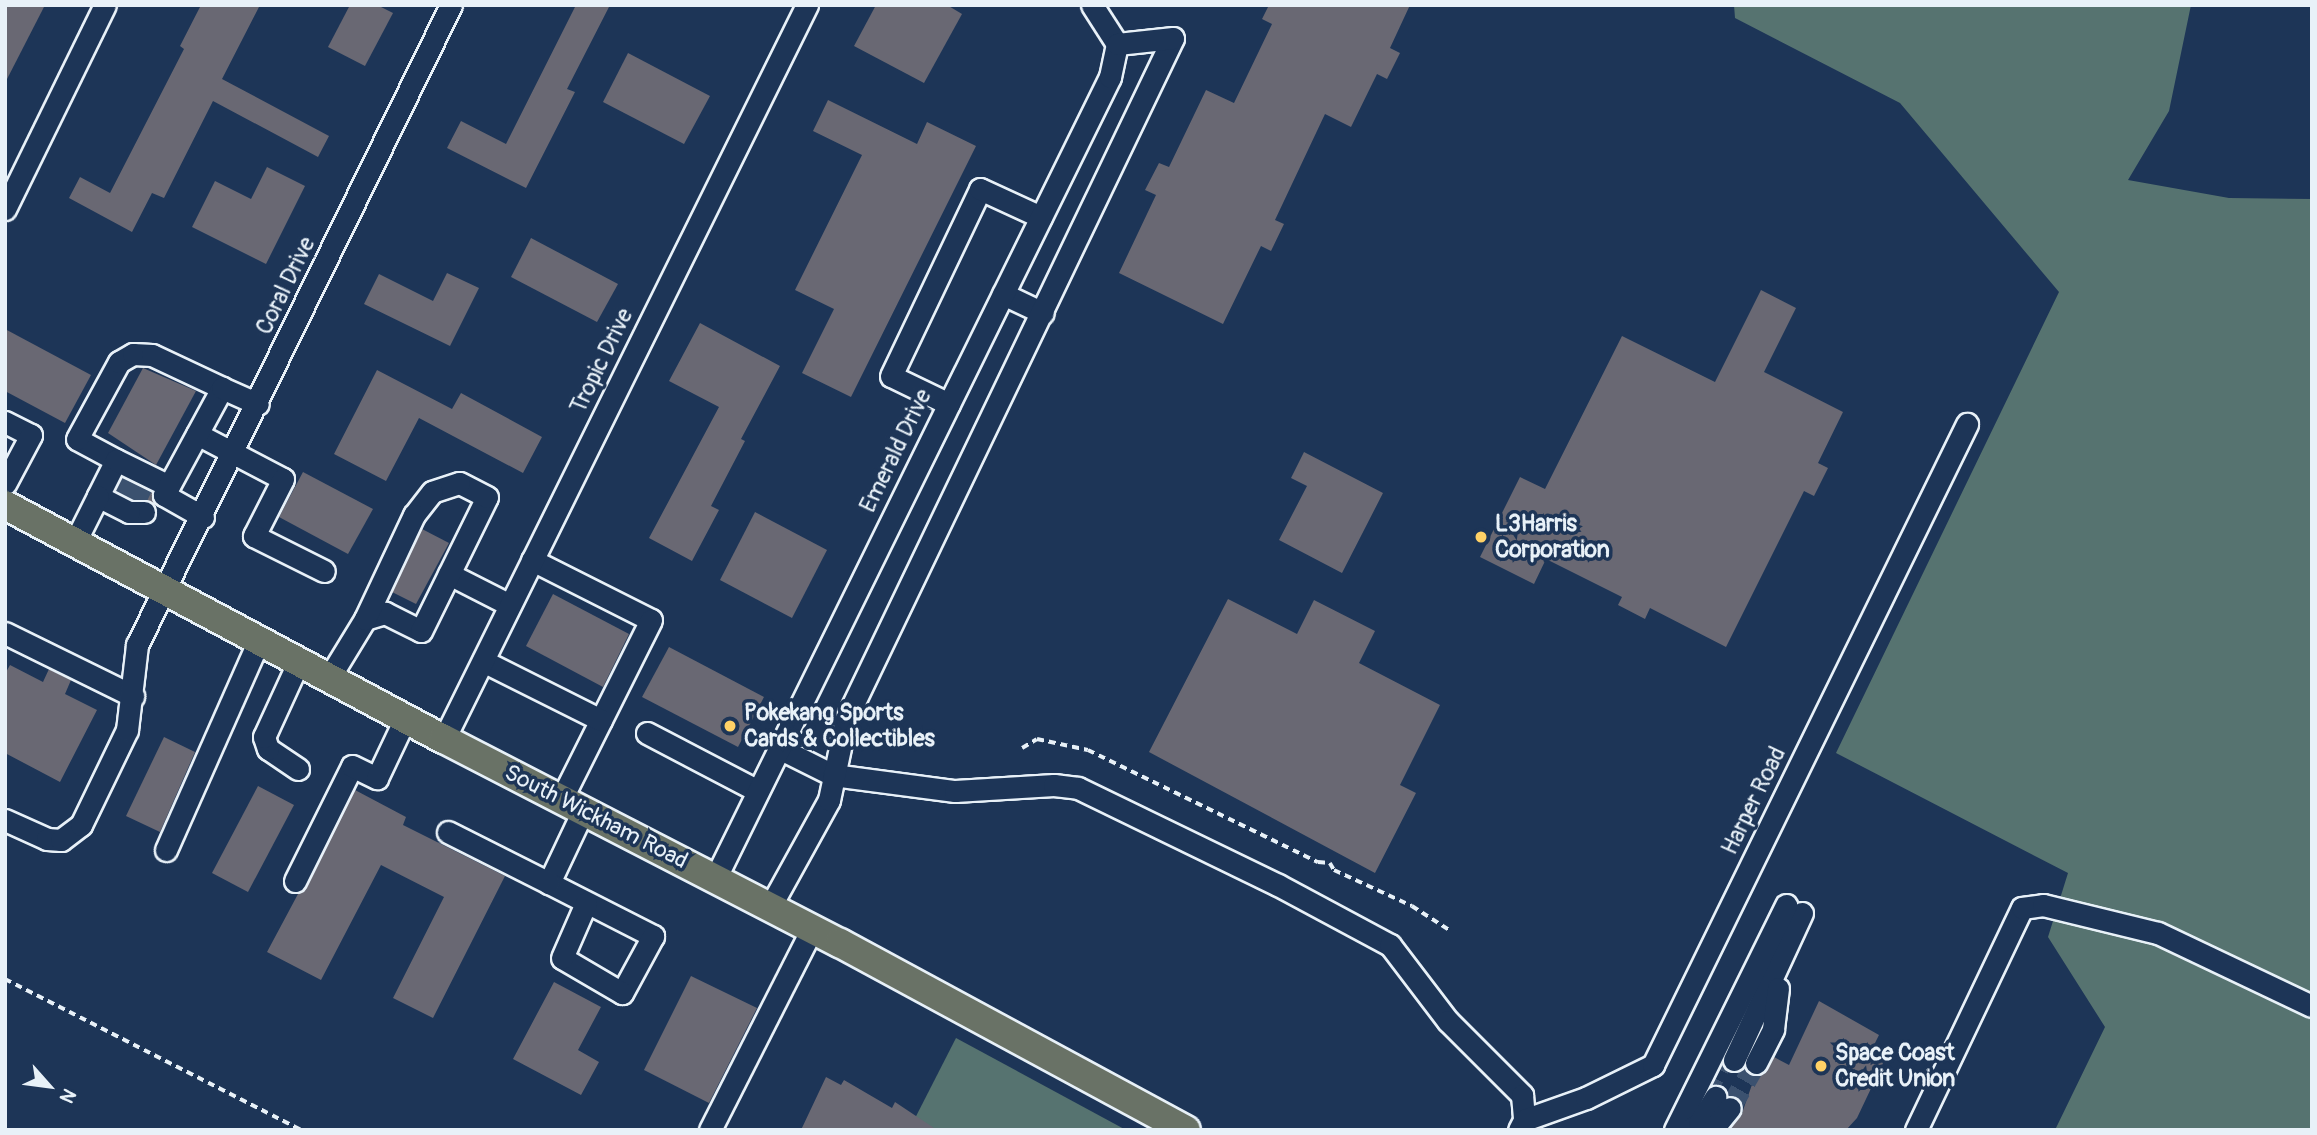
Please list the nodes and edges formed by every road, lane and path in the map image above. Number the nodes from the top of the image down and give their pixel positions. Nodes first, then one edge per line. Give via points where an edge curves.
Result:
1 (105, 5) edge
2 (451, 5) edge
3 (807, 5) edge
4 (1092, 5) edge
5 (1117, 44) junction
6 (5, 209) edge
7 (1041, 217) junction
8 (1003, 294) junction
9 (1043, 313) junction
10 (222, 388) junction
11 (258, 404) junction
12 (949, 404) junction
13 (5, 422) edge
14 (1967, 424) dead end
15 (197, 434) junction
16 (234, 454) junction
17 (116, 460) junction
18 (148, 483) junction
19 (5, 484) edge
20 (98, 496) junction
21 (5, 505) edge
22 (132, 507) dead end
23 (203, 517) junction
24 (75, 542) junction
25 (533, 560) junction
26 (324, 572) dead end
27 (449, 574) junction
28 (167, 591) junction
29 (510, 604) junction
30 (365, 619) junction
31 (5, 633) edge
32 (259, 640) junction
33 (299, 661) junction
34 (483, 661) junction
35 (329, 678) junction
36 (133, 696) junction
37 (405, 719) junction
38 (601, 720) junction
39 (647, 733) dead end
40 (444, 739) junction
41 (779, 748) junction
42 (1022, 748) dead end
43 (298, 769) dead end
44 (833, 775) junction
45 (758, 791) junction
46 (572, 806) junction
47 (5, 820) edge
48 (448, 832) dead end
49 (166, 850) dead end
50 (715, 879) junction
51 (295, 881) dead end
52 (549, 883) junction
53 (586, 903) junction
54 (769, 907) junction
55 (1794, 909) junction
56 (813, 929) junction
57 (1451, 931) dead end
58 (1787, 946) junction
59 (5, 979) edge
60 (2312, 1006) edge
61 (1740, 1061) junction
62 (1521, 1125) edge
63 (302, 1130) edge
64 (710, 1130) edge
65 (1186, 1130) edge
66 (1675, 1130) edge
67 (1687, 1130) edge
68 (1710, 1130) edge
69 (1916, 1130) edge

1 - 6 street
2 - 11 street, Coral Drive
3 - 25 street, Tropic Drive
4 - 5 street
5 - 7 street, Emerald Drive via 1110,77
5 - 9 street via 1173,38
7 - 8 street, Emerald Drive
7 - 12 street via 980,188 891,376
8 - 9 street
8 - 12 street, Emerald Drive
9 - 44 street via 846,719
10 - 11 street
10 - 15 street
10 - 17 street via 152,355 133,354 119,362 77,439
11 - 16 street, Coral Drive
12 - 41 street, Emerald Drive
13 - 19 street via 31,435
14 - 62 street, Harper Road via 1653,1065
15 - 16 street
15 - 18 street
16 - 23 street, Coral Drive
16 - 26 street via 283,479 254,536
17 - 18 street
17 - 20 street
18 - 23 street
20 - 22 street
20 - 24 street
21 - 24 main road, South Wickham Road
23 - 28 street, Coral Drive
24 - 28 main road, South Wickham Road
25 - 29 street, Tropic Drive
25 - 38 street via 651,620
27 - 29 street
27 - 30 street via 421,631 385,613
27 - 30 street via 487,497 459,483 432,492 414,515
28 - 32 main road, South Wickham Road
28 - 36 street, Coral Drive via 137,645
29 - 34 street, Tropic Drive
30 - 35 street
31 - 36 street
32 - 33 main road, South Wickham Road
32 - 49 street
33 - 35 main road, South Wickham Road
33 - 43 street via 264,737 268,749
34 - 38 street
34 - 40 street, Tropic Drive
35 - 37 main road, South Wickham Road
36 - 47 street, Coral Drive via 127,730 72,835 47,839
37 - 40 main road, South Wickham Road
37 - 51 street via 377,778 352,766
38 - 46 street
39 - 45 street
40 - 46 main road, South Wickham Road
41 - 44 street
41 - 45 street, Emerald Drive
42 - 57 path via 1037,739 1088,750 1318,862 1330,863 1334,870 1412,906
44 - 54 street via 829,800
44 - 62 street via 955,792 1054,785 1078,789 1279,885 1390,945 1448,1021 1522,1095
45 - 50 street, Emerald Drive
46 - 50 main road, South Wickham Road
46 - 52 street
48 - 52 street
50 - 54 main road, South Wickham Road
52 - 53 street
53 - 53 street via 653,936 622,993 562,958
54 - 56 main road, South Wickham Road
55 - 58 street
55 - 61 street
55 - 66 street
56 - 64 street
56 - 65 main road, South Wickham Road
58 - 61 street
58 - 61 street via 1778,988
59 - 63 path
60 - 69 street via 2158,933 2043,905 2022,908
67 - 68 street via 1719,1101

